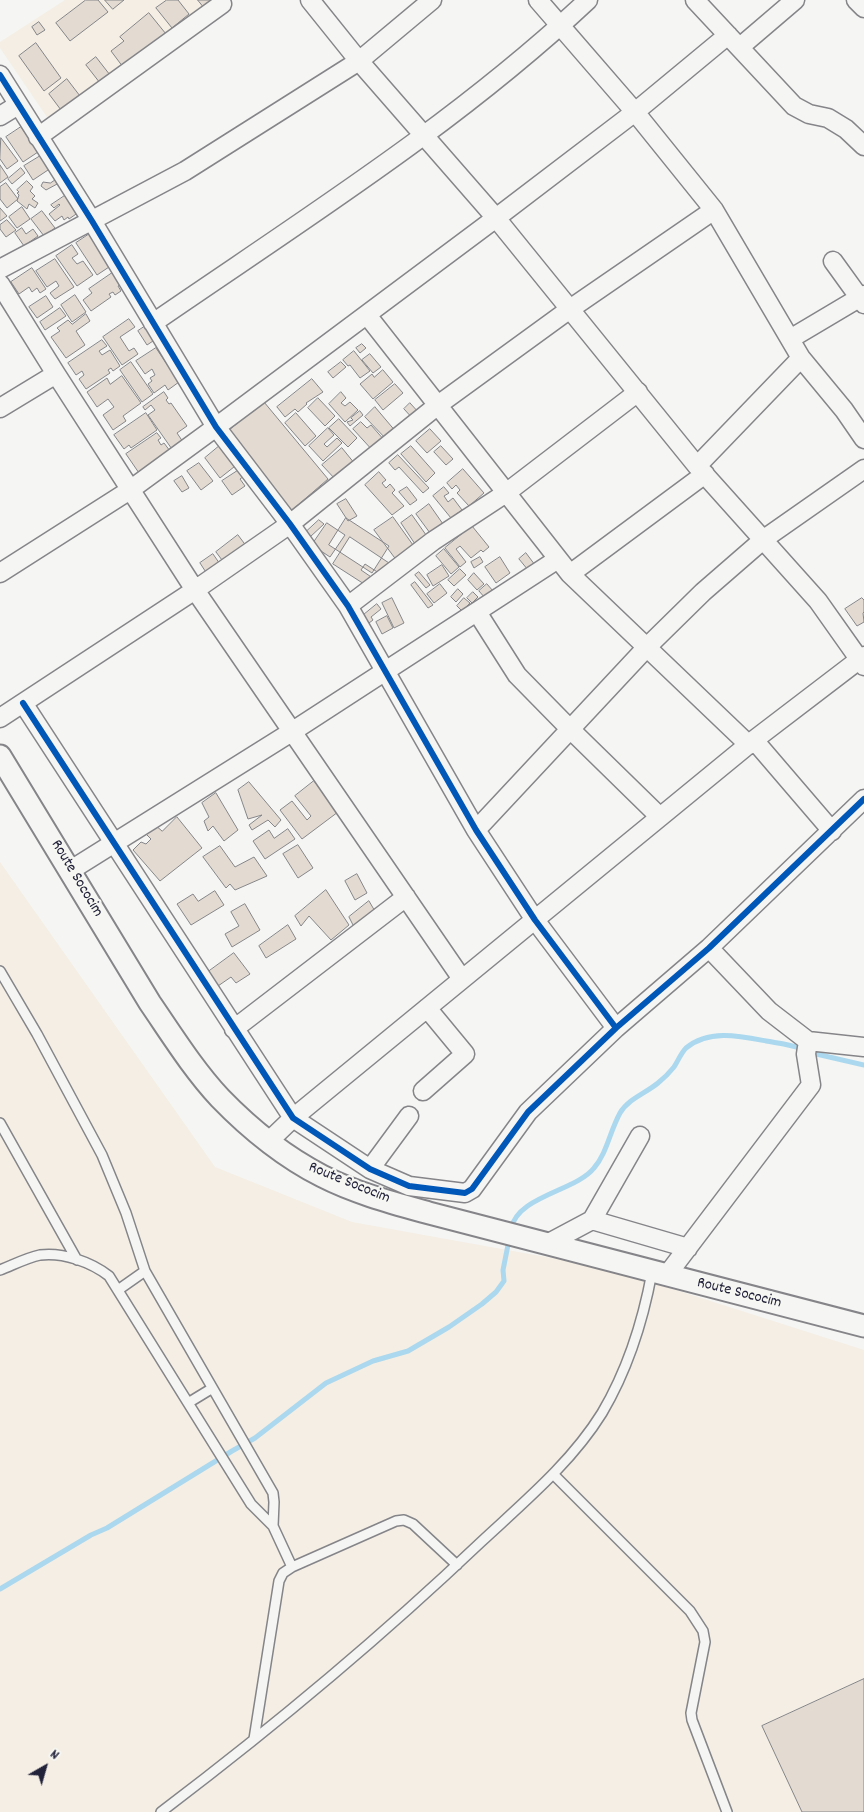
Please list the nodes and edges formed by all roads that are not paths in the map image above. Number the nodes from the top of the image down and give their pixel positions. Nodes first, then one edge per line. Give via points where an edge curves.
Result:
1 (310, 0) edge
2 (432, 0) edge
3 (538, 0) edge
4 (588, 0) edge
5 (695, 0) edge
6 (795, 0) edge
7 (856, 0) edge
8 (222, 4) dead end
9 (864, 8) edge
10 (560, 26) junction
11 (734, 41) junction
12 (359, 61) junction
13 (0, 75) edge
14 (18, 105) junction
15 (635, 112) junction
16 (0, 116) edge
17 (424, 136) junction
18 (38, 137) junction
19 (864, 146) edge
20 (714, 210) junction
21 (496, 218) junction
22 (92, 222) junction
23 (833, 261) dead end
24 (0, 269) edge
25 (0, 284) edge
26 (863, 299) edge
27 (570, 308) junction
28 (367, 315) junction
29 (153, 323) junction
30 (790, 339) junction
31 (801, 358) junction
32 (56, 374) junction
33 (638, 392) junction
34 (438, 405) junction
35 (0, 408) edge
36 (216, 427) junction
37 (864, 439) edge
38 (864, 469) edge
39 (701, 470) junction
40 (130, 490) junction
41 (506, 493) junction
42 (290, 524) junction
43 (764, 539) junction
44 (558, 559) junction
45 (0, 573) edge
46 (570, 574) junction
47 (195, 590) junction
48 (348, 606) junction
49 (476, 612) junction
50 (646, 647) junction
51 (862, 661) edge
52 (386, 672) junction
53 (23, 703) junction
54 (0, 718) edge
55 (570, 729) junction
56 (293, 731) junction
57 (751, 743) junction
58 (0, 756) edge
59 (864, 799) edge
60 (660, 817) junction
61 (476, 830) junction
62 (832, 831) junction
63 (114, 843) junction
64 (71, 870) junction
65 (406, 897) junction
66 (535, 920) junction
67 (709, 948) junction
68 (0, 971) edge
69 (462, 979) junction
70 (427, 1008) junction
71 (616, 1028) junction
72 (234, 1029) junction
73 (808, 1041) junction
74 (864, 1047) edge
75 (423, 1091) dead end
76 (410, 1116) dead end
77 (293, 1118) junction
78 (0, 1123) edge
79 (640, 1136) dead end
80 (269, 1141) junction
81 (370, 1170) junction
82 (592, 1220) junction
83 (546, 1244) junction
84 (688, 1248) junction
85 (77, 1260) junction
86 (0, 1270) edge
87 (146, 1271) junction
88 (660, 1274) junction
89 (118, 1290) junction
90 (864, 1326) edge
91 (212, 1388) junction
92 (188, 1403) junction
93 (553, 1474) junction
94 (273, 1526) junction
95 (457, 1565) junction
96 (292, 1567) junction
97 (254, 1739) junction
98 (161, 1812) edge
99 (727, 1812) edge

1 - 12 street
2 - 12 street
3 - 10 street
4 - 10 street
5 - 11 street
6 - 11 street
7 - 9 street
8 - 18 street
10 - 15 street
10 - 17 street
11 - 15 street
11 - 19 street via 794,106 846,128
12 - 17 street
12 - 22 street via 185,171
13 - 14 street
14 - 16 street
14 - 18 street
15 - 20 street
15 - 21 street
17 - 21 street
17 - 29 street
18 - 22 street
20 - 27 street
20 - 30 street
21 - 27 street
21 - 28 street
22 - 24 street
22 - 29 street
23 - 26 street
25 - 32 street
26 - 30 street
27 - 33 street
27 - 34 street
28 - 34 street
28 - 36 street
29 - 36 street
30 - 31 street
31 - 37 street
31 - 39 street
32 - 35 street
32 - 40 street
33 - 39 street
33 - 41 street
34 - 41 street
34 - 42 street
36 - 40 street
36 - 42 street
38 - 43 street
39 - 43 street
39 - 46 street
40 - 45 street
40 - 47 street
41 - 44 street
41 - 48 street via 433,541
42 - 47 street
42 - 48 street
43 - 50 street
43 - 51 street via 818,601
44 - 46 street
44 - 49 street
46 - 50 street
47 - 53 street
47 - 56 street
48 - 52 street
49 - 52 street
49 - 55 street via 517,675
50 - 55 street
50 - 57 street
51 - 57 street
52 - 56 street
52 - 61 street
53 - 54 street
53 - 63 street
55 - 60 street
55 - 61 street
56 - 63 street
56 - 65 street
57 - 60 street
57 - 62 street
58 - 64 street, Route Sococim
59 - 62 street
60 - 66 street
61 - 66 street
62 - 67 street
63 - 64 street
63 - 72 street
64 - 80 street, Route Sococim via 175,1040 219,1097
65 - 69 street
65 - 72 street
66 - 69 street
66 - 71 street
67 - 71 street
67 - 73 street via 769,1010
68 - 87 lane via 102,1155
69 - 70 street
70 - 75 street via 465,1054
70 - 77 street
71 - 81 street via 528,1112 469,1192 410,1186
72 - 77 street
73 - 74 street
73 - 84 street via 806,1054 811,1085
76 - 81 street
77 - 80 street
77 - 81 street
78 - 85 lane
79 - 82 street
80 - 83 street, Route Sococim via 303,1166 342,1185 380,1199
82 - 83 street
82 - 84 street
83 - 88 street, Route Sococim
84 - 88 street
85 - 86 lane via 39,1256
85 - 89 lane via 109,1276
87 - 89 lane
87 - 91 lane
88 - 90 street, Route Sococim
88 - 93 lane via 620,1379 596,1421
89 - 92 lane
91 - 92 lane
91 - 94 lane via 273,1493
92 - 94 lane via 251,1504
93 - 95 lane
93 - 99 lane via 690,1612 703,1631 705,1642 691,1713
94 - 96 lane
95 - 96 lane via 413,1524 404,1520
95 - 97 lane
96 - 97 lane via 283,1573 279,1581
97 - 98 lane

